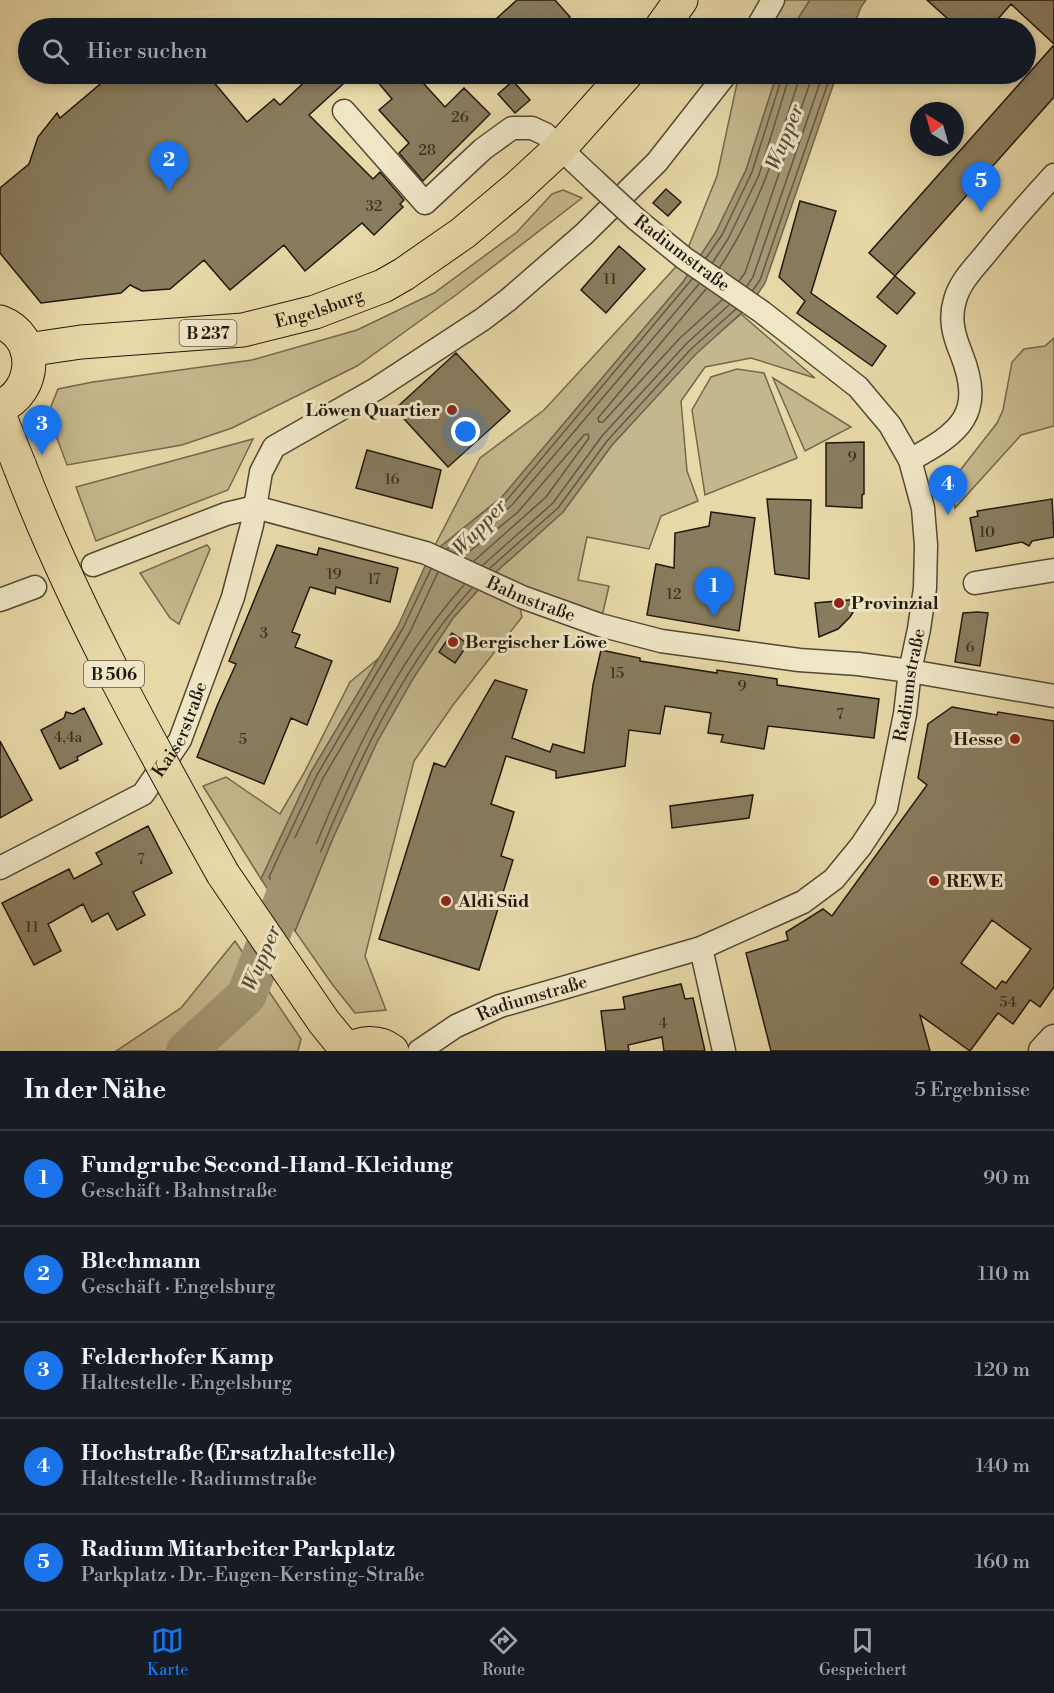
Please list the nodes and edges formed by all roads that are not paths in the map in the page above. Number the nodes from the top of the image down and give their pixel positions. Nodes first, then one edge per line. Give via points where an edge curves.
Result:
1 (681, 0) edge
2 (773, 0) edge
3 (668, 18) edge
4 (763, 18) edge
5 (617, 84) edge
6 (718, 84) edge
7 (344, 111) dead end
8 (560, 148) junction
9 (1054, 175) edge
10 (0, 322) edge
11 (27, 350) junction
12 (0, 407) edge
13 (0, 417) edge
14 (910, 460) junction
15 (255, 507) junction
16 (93, 565) dead end
17 (1054, 570) edge
18 (975, 583) dead end
19 (35, 587) dead end
20 (0, 600) edge
21 (910, 671) junction
22 (1054, 696) edge
23 (0, 868) edge
24 (701, 948) junction
25 (1054, 1039) edge
26 (347, 1051) edge
27 (393, 1051) edge
28 (419, 1051) edge
29 (724, 1051) edge
30 (1042, 1051) edge

1 - 3 main road
2 - 4 street
5 - 8 main road, Engelsburg / B 237
6 - 15 street, Kaiserstraße via 657,162 584,234 508,300 376,389 274,447 261,472
7 - 8 street via 425,203 483,149 512,128 532,128
8 - 11 main road, Engelsburg / B 237 via 463,233 404,274 315,312 243,330
8 - 14 street, Radiumstraße, bridge via 684,258 762,312 858,387 890,425
9 - 14 street via 958,291 952,316 954,336 972,391 969,407 962,422 943,442
10 - 11 main road via 15,331
11 - 12 main road via 26,383 12,401
13 - 26 main road, B 506, bridge via 66,575 180,799 223,874
14 - 21 street, Radiumstraße via 923,508 926,545 925,588
15 - 16 street, Bahnstraße via 226,514
15 - 21 street, Bahnstraße via 426,553 522,597 600,625 661,641
15 - 23 street, Kaiserstraße via 233,597 180,740 143,794
17 - 18 street
19 - 20 street
21 - 22 street, Bahnstraße
21 - 24 street, Radiumstraße via 886,808 861,846 834,879 803,903
24 - 28 street, Radiumstraße via 500,1006 456,1026
24 - 29 street
25 - 30 street
26 - 27 main road via 367,1043

